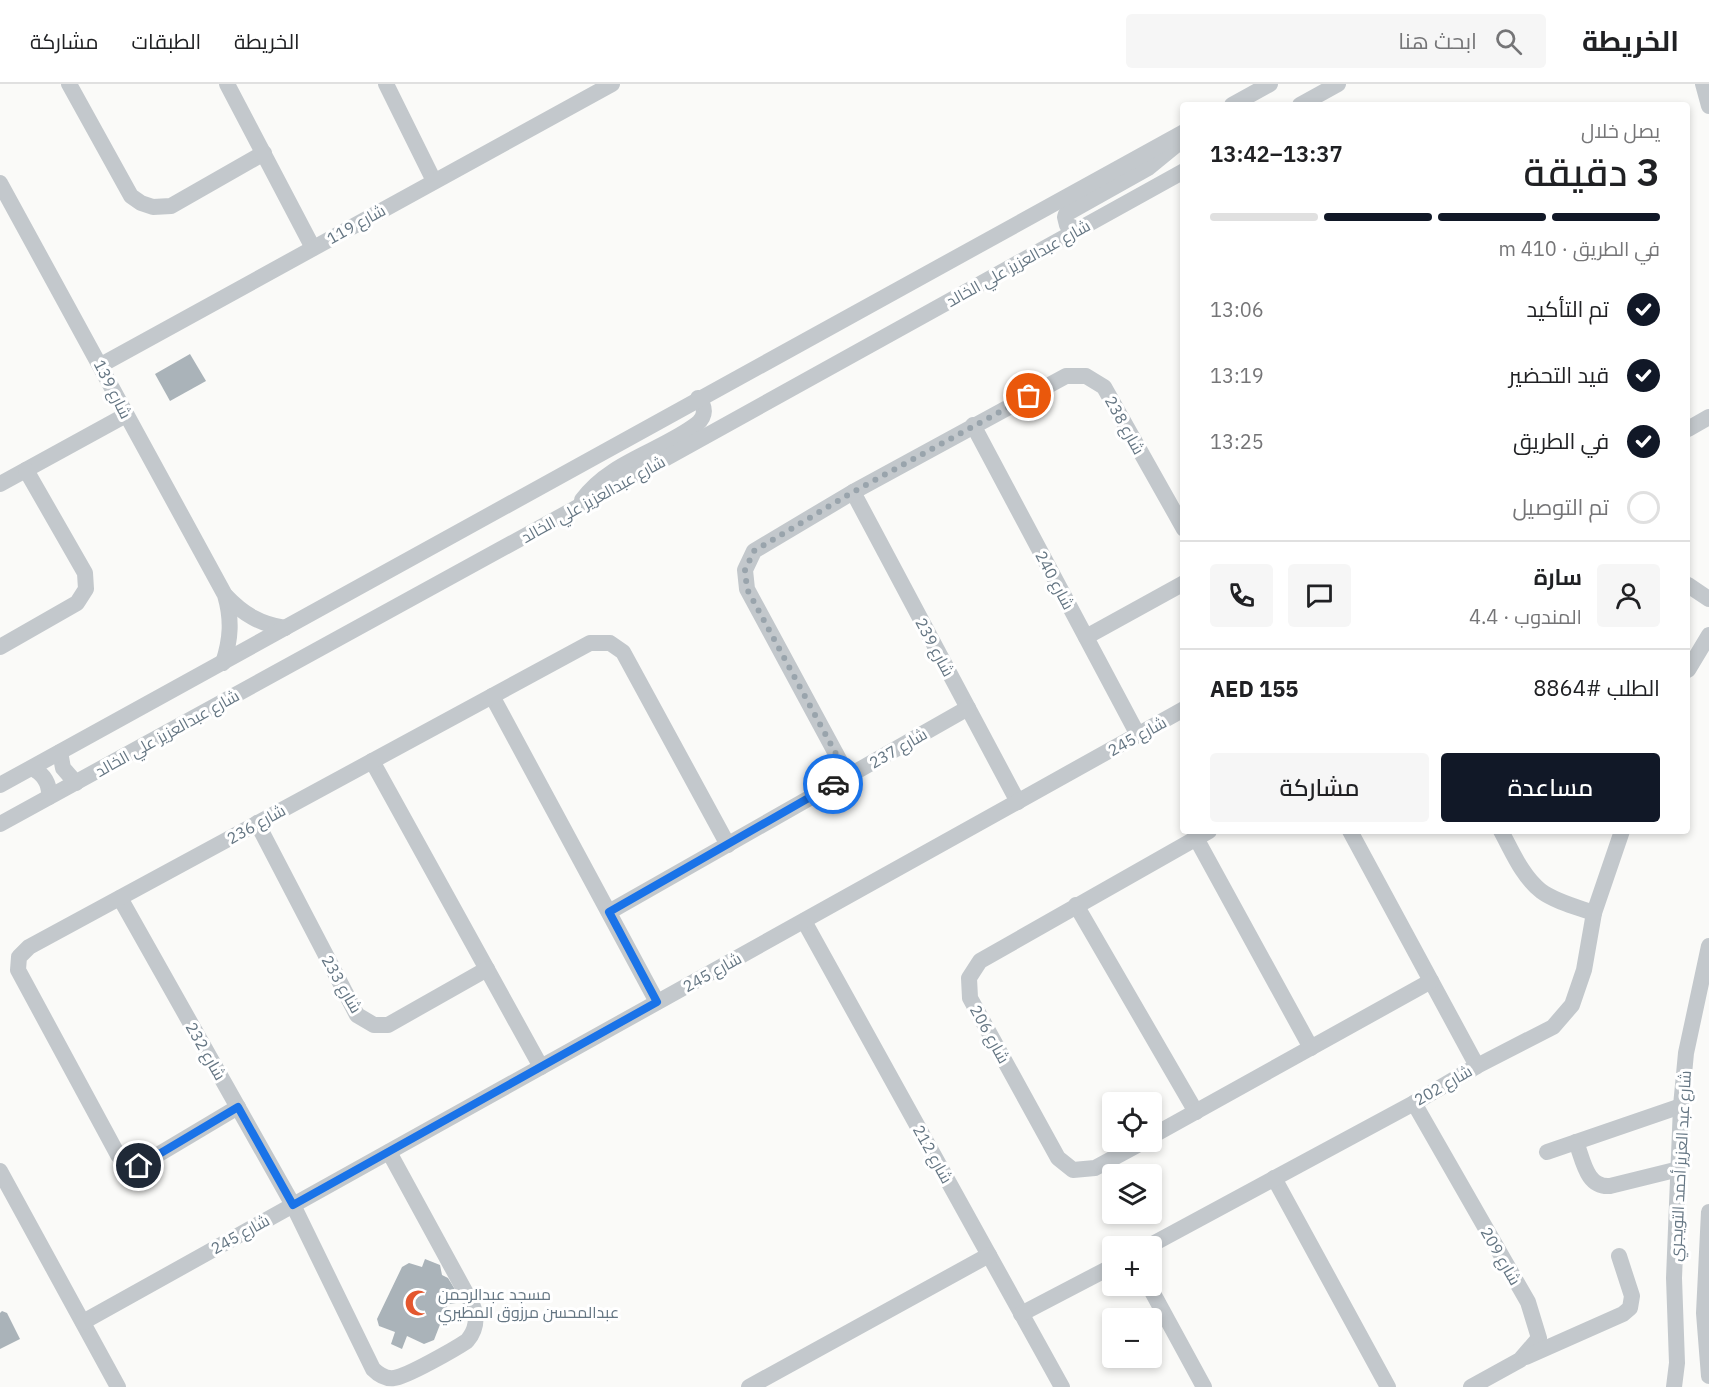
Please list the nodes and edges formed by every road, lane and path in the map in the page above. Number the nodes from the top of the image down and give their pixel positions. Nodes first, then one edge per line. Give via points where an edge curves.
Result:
1 (69, 84) edge
2 (227, 84) edge
3 (386, 84) edge
4 (612, 84) edge
5 (1270, 84) edge
6 (1338, 84) edge
7 (1703, 84) edge
8 (1237, 102) edge
9 (1305, 102) edge
10 (1709, 106) edge
11 (1180, 134) edge
12 (1180, 142) edge
13 (264, 153) junction
14 (1180, 173) edge
15 (434, 180) junction
16 (0, 183) edge
17 (1079, 230) junction
18 (313, 248) junction
19 (101, 365) junction
20 (699, 398) junction
21 (126, 415) junction
22 (1709, 417) edge
23 (974, 425) junction
24 (1690, 428) edge
25 (26, 470) junction
26 (0, 484) edge
27 (853, 492) junction
28 (576, 508) junction
29 (1180, 522) edge
30 (1180, 585) edge
31 (1690, 586) edge
32 (225, 595) junction
33 (1709, 598) edge
34 (285, 628) junction
35 (1709, 635) edge
36 (1086, 638) junction
37 (0, 647) edge
38 (223, 663) junction
39 (1690, 667) edge
40 (492, 696) junction
41 (968, 708) junction
42 (1180, 712) edge
43 (1138, 735) junction
44 (60, 752) junction
45 (372, 761) junction
46 (32, 768) junction
47 (848, 776) junction
48 (76, 783) junction
49 (0, 785) edge
50 (49, 797) junction
51 (1018, 801) junction
52 (0, 824) edge
53 (257, 824) junction
54 (1352, 834) edge
55 (1503, 834) edge
56 (1621, 834) edge
57 (1203, 835) edge
58 (728, 845) junction
59 (120, 898) junction
60 (1076, 905) junction
61 (609, 912) junction
62 (1594, 913) junction
63 (804, 921) junction
64 (1709, 946) edge
65 (487, 969) junction
66 (1431, 981) junction
67 (657, 1002) junction
68 (1311, 1048) junction
69 (1477, 1066) junction
70 (541, 1067) junction
71 (1414, 1102) junction
72 (1681, 1106) junction
73 (238, 1107) junction
74 (1196, 1112) junction
75 (1162, 1131) edge
76 (1576, 1142) junction
77 (389, 1152) junction
78 (1125, 1152) edge
79 (1547, 1152) dead end
80 (1679, 1169) junction
81 (0, 1171) edge
82 (1274, 1178) junction
83 (293, 1205) junction
84 (1709, 1212) edge
85 (1162, 1239) edge
86 (989, 1255) junction
87 (1619, 1256) dead end
88 (1708, 1256) edge
89 (1102, 1272) edge
90 (1154, 1296) edge
91 (1022, 1314) junction
92 (83, 1322) junction
93 (1520, 1360) junction
94 (1709, 1376) edge
95 (118, 1387) edge
96 (749, 1387) edge
97 (1062, 1387) edge
98 (1204, 1387) edge
99 (1388, 1387) edge
100 (1471, 1387) edge
101 (1674, 1387) edge

1 - 13 street via 130,196 141,203 171,206
2 - 13 street
3 - 15 street
4 - 15 street, شارع 119
5 - 8 street
6 - 9 street
7 - 10 street
11 - 20 street, شارع عبدالعزيز علي الخالد
12 - 17 street via 1148,168 1066,214 1067,225
13 - 18 street
14 - 17 street, شارع عبدالعزيز علي الخالد
15 - 18 street, شارع 119
16 - 19 street, شارع 139
17 - 28 street, شارع عبدالعزيز علي الخالد
18 - 19 street, شارع 119
19 - 21 street, شارع 139
20 - 28 street via 704,412 697,424 613,471 590,489
20 - 34 street, شارع عبدالعزيز علي الخالد
21 - 25 street
21 - 32 street, شارع 139
22 - 24 street
23 - 27 street, شارع 238
23 - 29 street, شارع 238 via 1066,376 1086,376 1104,387
23 - 36 street, شارع 240
25 - 26 street
25 - 37 street via 86,573 86,589 78,603
27 - 41 street, شارع 239
27 - 47 street, شارع 238 via 754,551 745,570 747,589
28 - 48 street, شارع عبدالعزيز علي الخالد
30 - 36 street
31 - 33 street
32 - 34 street, شارع 139 via 251,618
32 - 38 street, شارع 139 via 231,622
34 - 38 street, شارع عبدالعزيز علي الخالد
35 - 39 street
36 - 43 street, شارع 240
38 - 44 street, شارع عبدالعزيز علي الخالد
40 - 45 street, شارع 236
40 - 58 street, شارع 236 via 590,643 610,643 622,652
40 - 61 street
41 - 47 street, شارع 237
41 - 51 street, شارع 239
42 - 43 street, شارع 245
43 - 51 street, شارع 245
44 - 46 street, شارع عبدالعزيز علي الخالد
44 - 48 street via 63,768
45 - 53 street, شارع 236
45 - 65 street
46 - 49 street, شارع عبدالعزيز علي الخالد
46 - 50 street via 45,779
47 - 58 street, شارع 237
48 - 50 street, شارع عبدالعزيز علي الخالد
50 - 52 street, شارع عبدالعزيز علي الخالد
51 - 63 street, شارع 245
53 - 59 street, شارع 236
53 - 65 street, شارع 233 via 357,1015 374,1025 388,1024
54 - 66 street
55 - 62 street via 1523,871 1540,890
56 - 62 street, شارع 202
57 - 60 street, شارع 206
57 - 68 street
58 - 61 street, شارع 237
59 - 73 street, شارع 232
59 - 73 street, شارع 236 via 30,947 19,957 18,970 118,1155 128,1165 139,1166
60 - 74 street
60 - 78 street, شارع 206 via 980,961 969,978 970,998 1058,1158 1073,1170 1095,1168
61 - 67 street
62 - 69 street, شارع 202 via 1584,970 1572,1005 1553,1027
63 - 67 street, شارع 245
63 - 86 street, شارع 212
64 - 72 street, شارع عبد العزيز أحمد التويجري via 1686,1053
65 - 70 street
66 - 68 street
66 - 69 street
67 - 70 street, شارع 245
68 - 74 street
69 - 71 street, شارع 202
70 - 77 street, شارع 245
71 - 82 street, شارع 202
71 - 93 street, شارع 209 via 1528,1302 1539,1338
72 - 76 street
72 - 80 street, شارع عبد العزيز أحمد التويجري
73 - 83 street, شارع 232
74 - 75 street
76 - 79 street
76 - 80 street via 1589,1176 1600,1186
77 - 83 street, شارع 245
77 - 83 street, شارع 232 via 475,1311 472,1335 460,1345 399,1378 378,1374
80 - 101 street, شارع عبد العزيز أحمد التويجري
81 - 92 street
82 - 85 street, شارع 202
82 - 99 street
83 - 92 street, شارع 245
84 - 88 street, شارع عبد العزيز أحمد التويجري
86 - 91 street, شارع 212
86 - 96 street
87 - 93 street via 1632,1296 1630,1308
88 - 94 street, شارع عبد العزيز أحمد التويجري via 1704,1313
89 - 91 street
90 - 98 street
91 - 97 street, شارع 212
92 - 95 street
93 - 100 street, شارع 209

